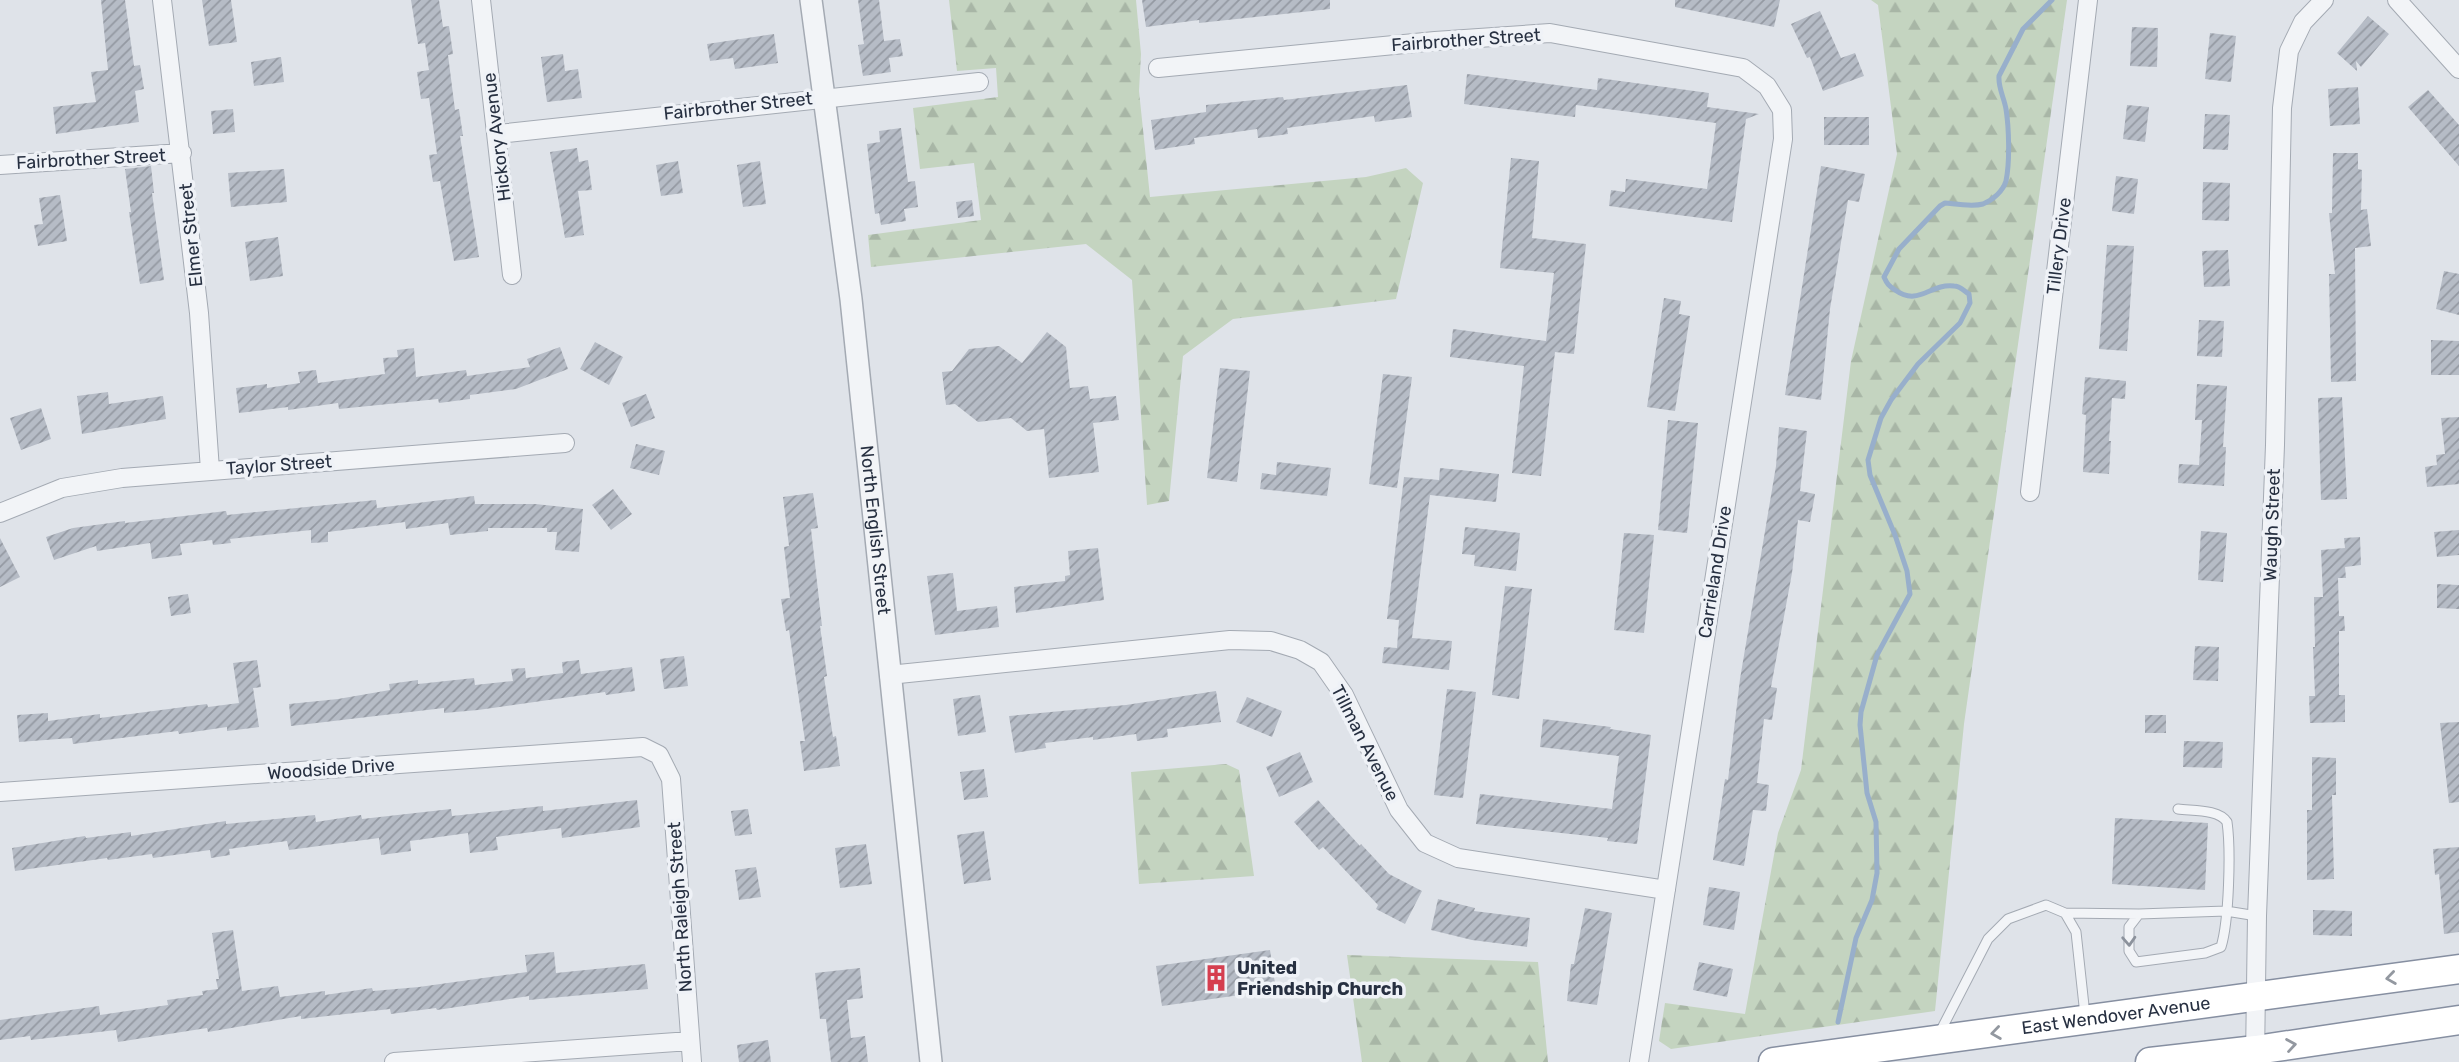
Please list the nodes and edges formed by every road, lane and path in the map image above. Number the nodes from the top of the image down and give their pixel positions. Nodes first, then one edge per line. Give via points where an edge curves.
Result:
1 (162, 0) edge
2 (481, 0) edge
3 (811, 0) edge
4 (2088, 0) edge
5 (2324, 0) edge
6 (2397, 0) edge
7 (2457, 63) edge
8 (1158, 68) dead end
9 (979, 82) dead end
10 (1767, 86) joint
11 (824, 97) junction
12 (498, 134) junction
13 (182, 153) junction
14 (0, 164) edge
15 (512, 275) dead end
16 (565, 443) dead end
17 (210, 470) junction
18 (2030, 492) dead end
19 (0, 513) edge
20 (889, 675) junction
21 (659, 755) joint
22 (0, 792) edge
23 (2178, 809) dead end
24 (1665, 890) junction
25 (2226, 911) junction
26 (2066, 913) junction
27 (2140, 914) junction
28 (2257, 916) junction
29 (2459, 969) edge
30 (2255, 997) junction
31 (2459, 1020) edge
32 (2086, 1021) junction
33 (690, 1041) junction
34 (1935, 1041) junction
35 (2255, 1056) edge
36 (394, 1062) edge
37 (692, 1062) edge
38 (931, 1062) edge
39 (1639, 1062) edge
40 (1773, 1062) edge
41 (2150, 1062) edge

1 - 13 street, Elmer Street
2 - 12 street, Hickory Avenue
3 - 11 street, North English Street
4 - 18 street, Tillery Drive
5 - 28 street, Waugh Street via 2303,22 2289,51 2282,108
6 - 7 street
8 - 10 street, Fairbrother Street via 1550,33 1743,68
9 - 11 street, Fairbrother Street
10 - 24 street, Carrieland Drive via 1782,110 1783,139
11 - 12 street, Fairbrother Street
11 - 20 street, North English Street via 853,313
12 - 15 street, Hickory Avenue
13 - 14 street, Fairbrother Street
13 - 17 street, Elmer Street
16 - 17 street, Taylor Street
17 - 19 street, Taylor Street via 62,488
20 - 24 street, Tillman Avenue via 1230,640 1270,640 1321,662 1344,695 1399,810 1424,843 1458,858
20 - 38 street, North English Street
21 - 22 street, Woodside Drive via 643,747
21 - 33 street, North Raleigh Street via 671,779
23 - 25 lane via 2214,814 2227,822
24 - 39 street, Carrieland Drive
25 - 27 lane
27 -> 25 lane via 2129,927 2129,951 2136,962 2221,947
25 - 28 lane
26 - 27 lane
26 - 32 lane via 2076,932
26 - 34 lane via 2046,905 2008,919 1988,939
28 - 30 street, Waugh Street
29 -> 30 highway, East Wendover Avenue
30 - 32 highway, East Wendover Avenue
30 - 35 street, Waugh Street
35 -> 31 highway
32 -> 34 highway, East Wendover Avenue
33 - 36 street
33 - 37 street, North Raleigh Street
34 - 40 highway, East Wendover Avenue
35 - 41 highway

